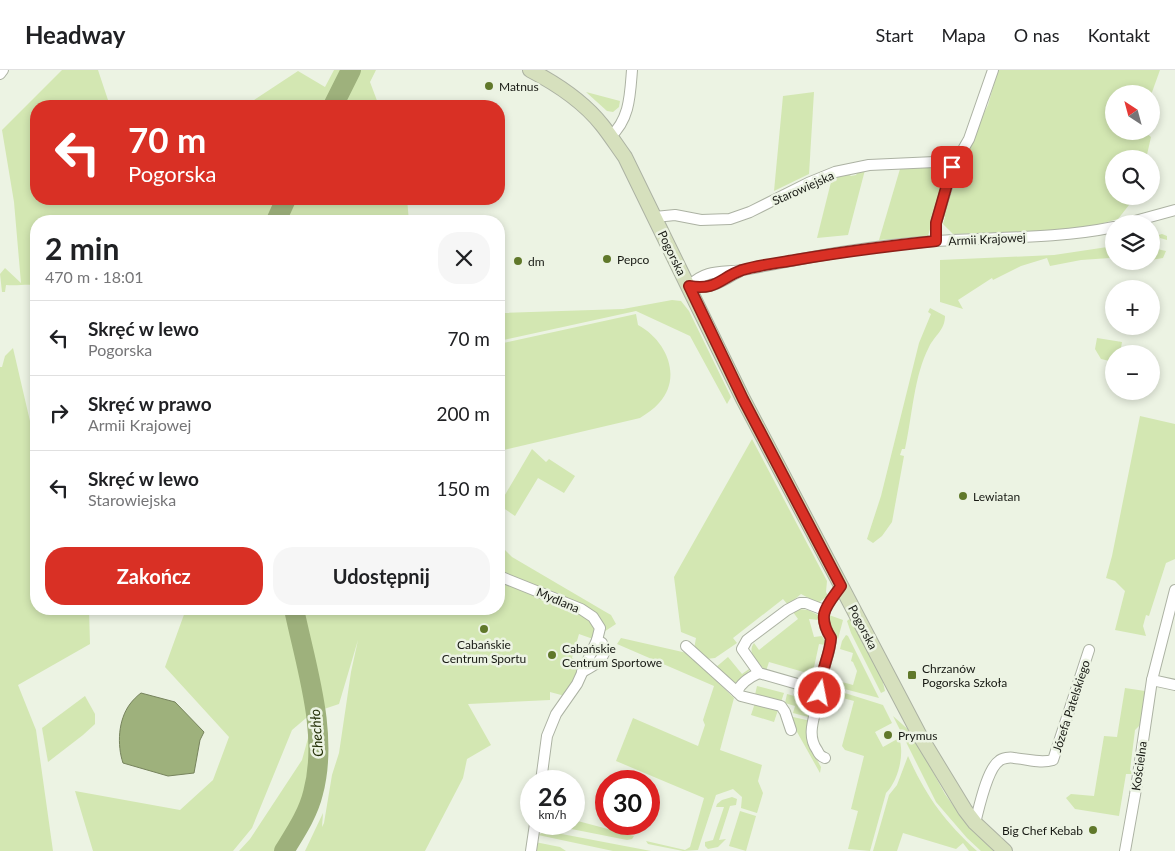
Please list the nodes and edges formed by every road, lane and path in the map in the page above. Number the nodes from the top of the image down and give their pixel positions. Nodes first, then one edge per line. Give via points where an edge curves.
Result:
1 (3, 70) edge
2 (530, 70) edge
3 (632, 70) edge
4 (993, 70) edge
5 (0, 74) edge
6 (610, 137) junction
7 (952, 167) junction
8 (1175, 210) edge
9 (1157, 215) edge
10 (655, 217) junction
11 (1105, 228) edge
12 (936, 241) junction
13 (689, 286) junction
14 (505, 578) edge
15 (841, 586) junction
16 (1175, 590) edge
17 (824, 610) junction
18 (686, 646) dead end
19 (1089, 650) dead end
20 (759, 672) junction
21 (1152, 680) junction
22 (1175, 685) edge
23 (820, 686) junction
24 (737, 692) junction
25 (791, 730) dead end
26 (825, 758) dead end
27 (542, 770) edge
28 (976, 823) junction
29 (533, 835) edge
30 (531, 851) edge
31 (1005, 851) edge
32 (1125, 851) edge

1 - 5 street
2 - 6 street, Pogorska via 577,99
3 - 6 street via 626,114
4 - 7 street via 969,139
6 - 10 street, Pogorska via 625,157
7 - 10 street, Starowiejska via 935,162 870,165 835,172 730,219 701,220 675,215
7 - 12 street via 936,223
8 - 9 street
10 - 13 street, Pogorska
11 - 12 street, Armii Krajowej via 1068,234
12 - 13 street, Armii Krajowej via 832,254 742,270 713,286
13 - 15 street, Pogorska via 743,399
14 - 27 street, Mydlana via 581,609 593,617 600,628 597,640 605,650 596,665 582,672 556,714 547,736
15 - 17 street
15 - 28 street, Pogorska via 920,736
16 - 21 street, Kościelna
17 - 20 street via 800,603 747,640 742,649
17 - 23 street via 823,618 831,646
18 - 24 street
19 - 28 street, Józefa Patelskiego via 1053,760 1000,760 992,770
20 - 23 street via 808,687
20 - 24 street via 743,682
21 - 22 street
21 - 32 street, Kościelna
23 - 26 street via 811,738 812,744
24 - 25 street via 741,696 781,706
28 - 31 street, Pogorska
29 - 30 street

